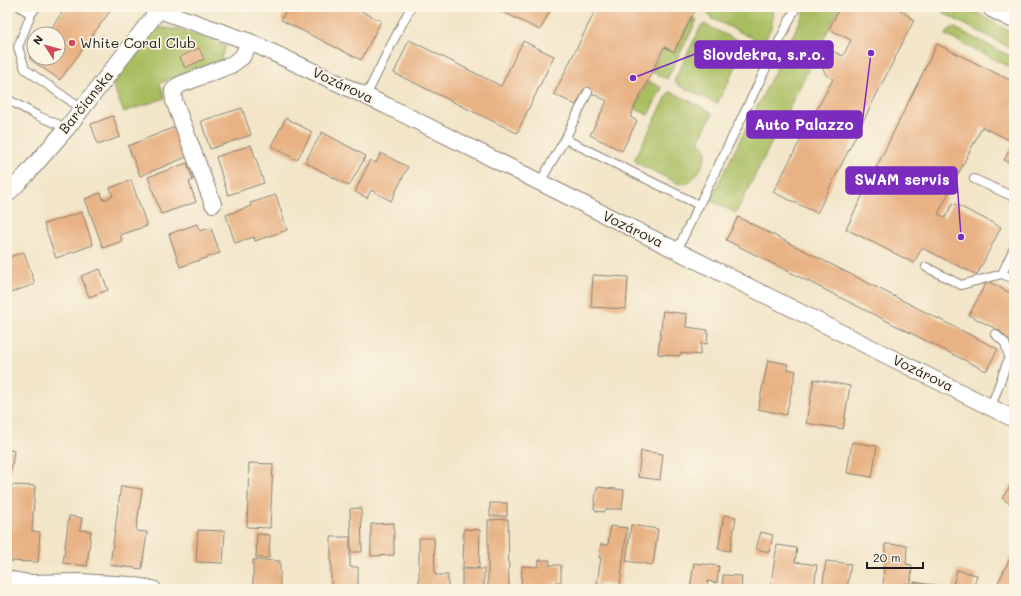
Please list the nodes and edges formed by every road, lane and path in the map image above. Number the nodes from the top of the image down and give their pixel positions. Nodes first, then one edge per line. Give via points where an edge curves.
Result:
1 (20, 7) edge
2 (411, 7) edge
3 (796, 7) edge
4 (994, 7) edge
5 (160, 8) edge
6 (34, 10) edge
7 (1014, 17) edge
8 (250, 42) junction
9 (588, 92) dead end
10 (366, 96) junction
11 (7, 99) edge
12 (82, 109) junction
13 (67, 128) junction
14 (565, 139) junction
15 (974, 179) dead end
16 (540, 182) junction
17 (7, 194) edge
18 (1014, 197) edge
19 (213, 204) dead end
20 (699, 205) junction
21 (1014, 248) edge
22 (677, 250) junction
23 (926, 267) dead end
24 (1002, 274) junction
25 (1014, 279) edge
26 (995, 334) dead end
27 (991, 407) junction
28 (1014, 418) edge
29 (7, 579) edge
30 (29, 586) edge
31 (153, 589) edge

1 - 6 lane
2 - 10 lane
3 - 20 lane
4 - 7 main road
5 - 8 street, Vozárova
5 - 12 street, Barčianska
6 - 12 lane via 18,47 25,69
8 - 10 street, Vozárova
8 - 19 street via 242,57 231,65 179,85 173,91 174,101
9 - 14 lane
10 - 16 street, Vozárova
11 - 13 lane
12 - 13 street, Barčianska
13 - 17 street, Barčianska
14 - 16 lane
14 - 20 lane
15 - 18 lane
16 - 22 street, Vozárova
20 - 22 lane
21 - 24 lane
22 - 27 street, Vozárova
23 - 24 lane via 961,285
24 - 25 lane
26 - 27 lane via 1005,343 1009,357
27 - 28 street, Vozárova
29 - 30 street
30 - 31 street via 80,582

